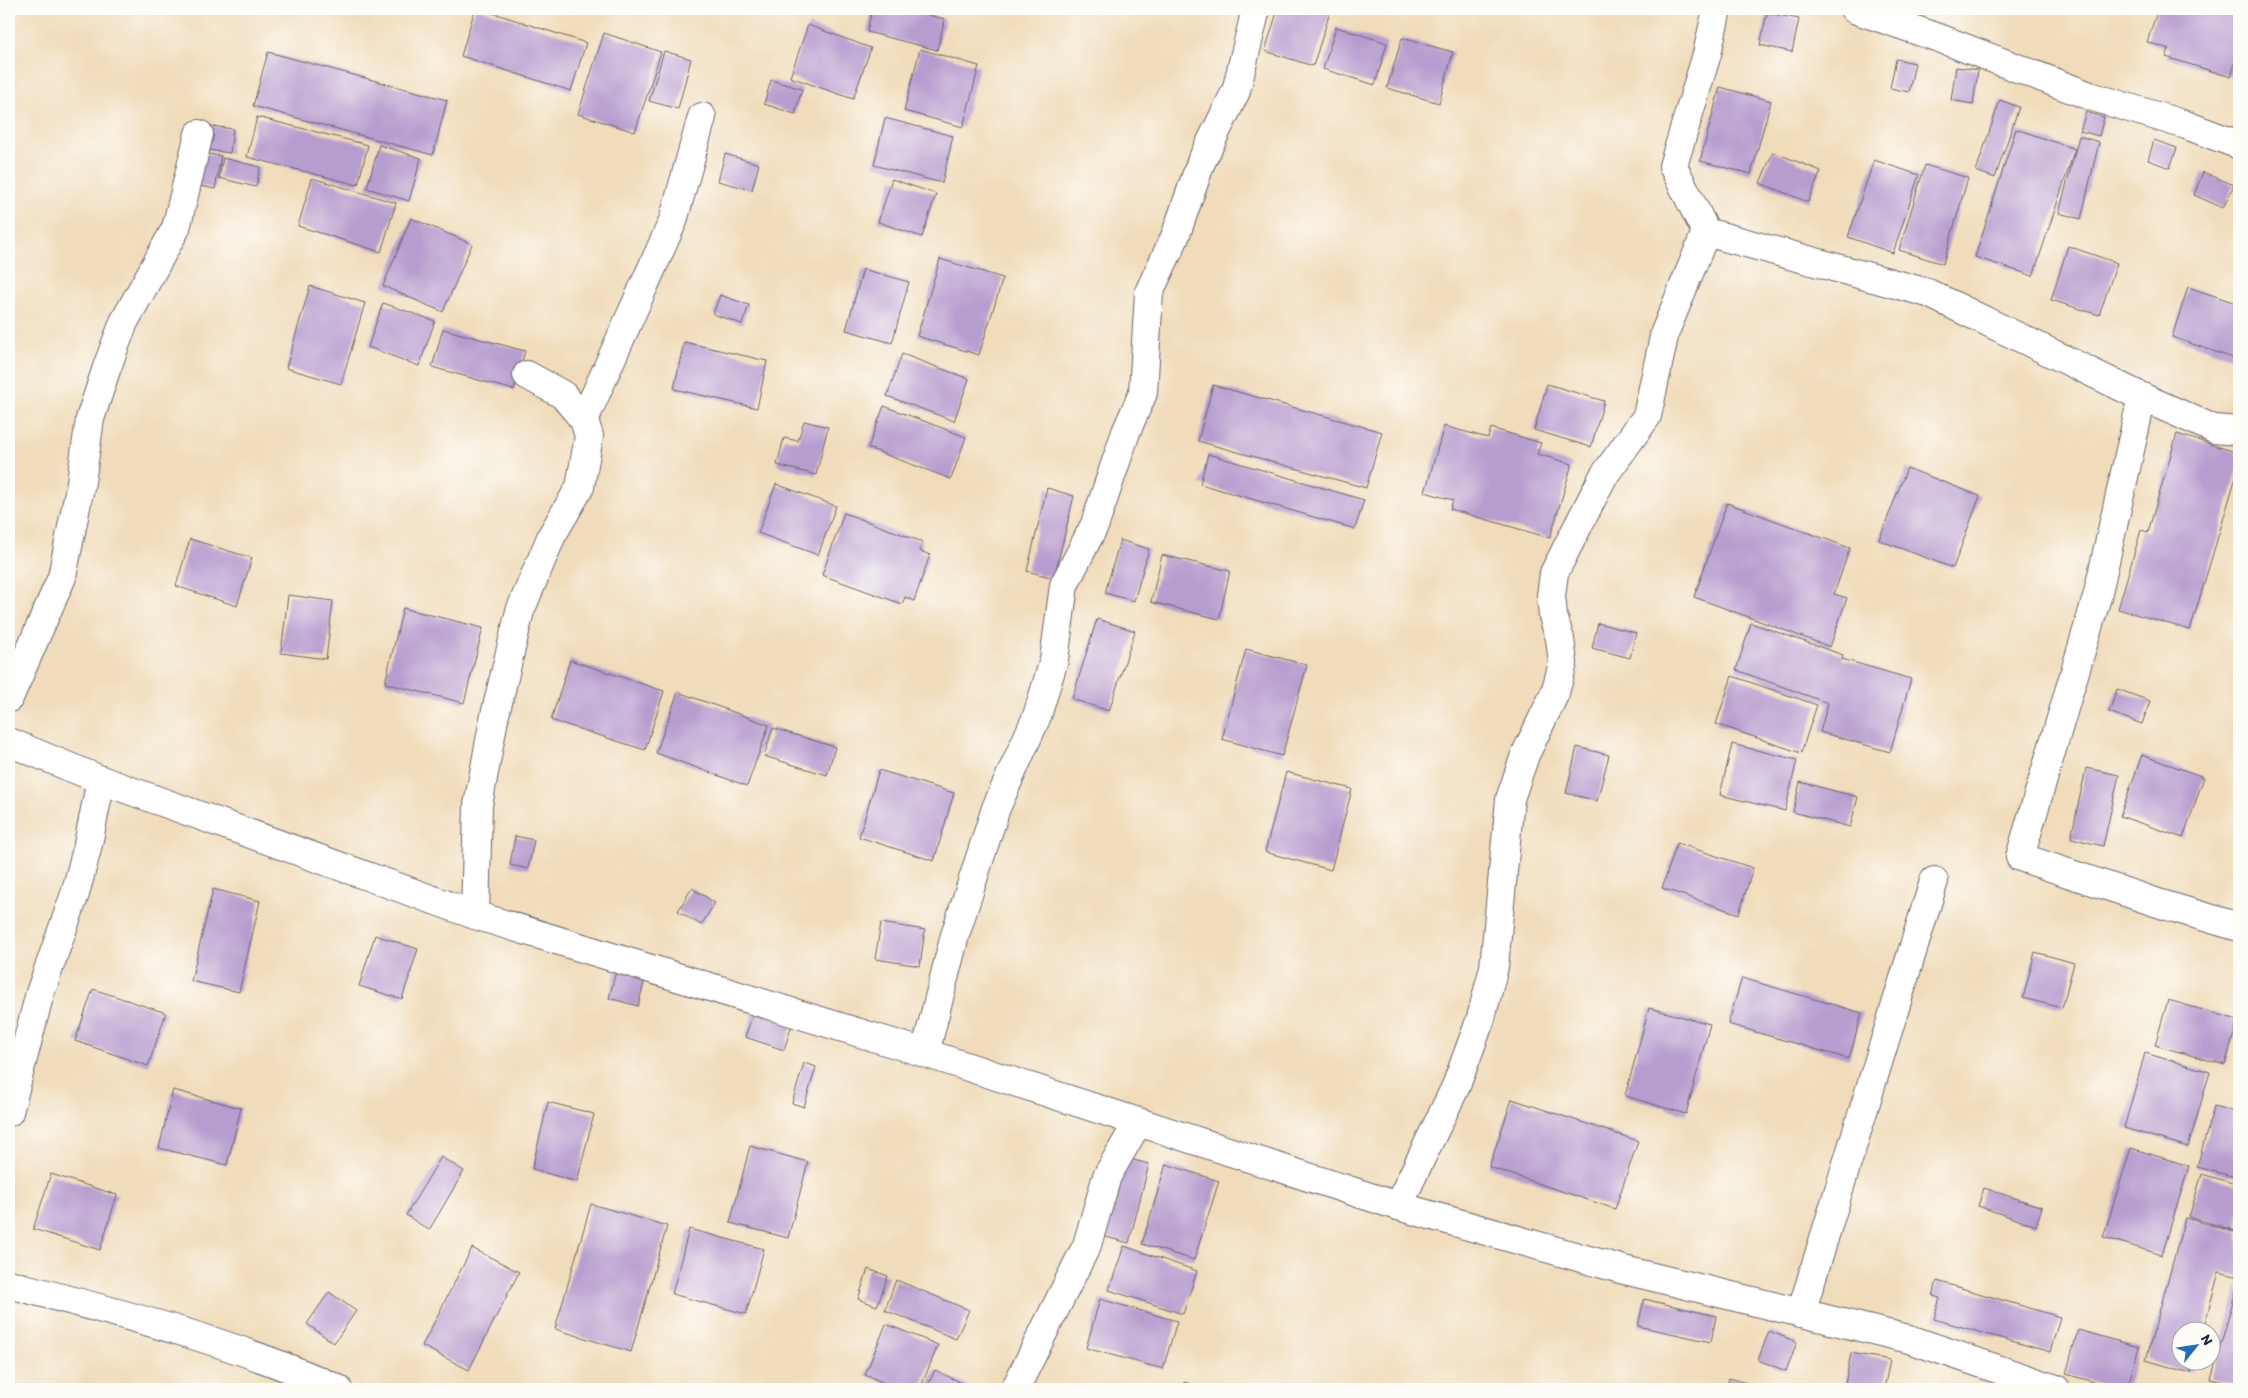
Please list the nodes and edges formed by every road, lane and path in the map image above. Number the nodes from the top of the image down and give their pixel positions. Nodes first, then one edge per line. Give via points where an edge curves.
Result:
1 (1256, 9) edge
2 (1717, 9) edge
3 (1854, 9) edge
4 (702, 117) dead end
5 (199, 134) dead end
6 (2239, 145) edge
7 (1706, 232) junction
8 (527, 375) dead end
9 (2142, 397) junction
10 (584, 420) junction
11 (2239, 431) edge
12 (9, 698) edge
13 (9, 742) edge
14 (101, 780) junction
15 (1934, 880) dead end
16 (476, 915) junction
17 (2239, 927) edge
18 (925, 1053) junction
19 (9, 1112) edge
20 (1138, 1122) junction
21 (1398, 1206) junction
22 (9, 1284) edge
23 (1801, 1313) junction
24 (338, 1389) edge
25 (1015, 1389) edge
26 (2056, 1389) edge

1 - 18 street via 1236,91 1201,162 1175,237 1149,292 1144,392 1126,432 1095,524 1064,585 1054,660 1037,716 993,817 955,935
2 - 7 street via 1707,54 1673,166
3 - 6 street via 2090,96
4 - 10 street via 673,221
5 - 12 street via 176,228 124,322 107,367 90,420 62,577
7 - 9 street via 1928,293
7 - 21 street via 1665,332 1647,416 1603,477 1554,573 1553,616 1563,663 1555,693 1525,755 1510,799 1494,967 1481,1018 1456,1086
8 - 10 street via 563,395
9 - 11 street via 2214,429
9 - 17 street via 2097,597 2020,857
10 - 16 street via 589,436 580,487 552,535 520,612 494,719 478,805
13 - 14 street
14 - 16 street
14 - 19 street via 75,894 40,993
15 - 23 street
16 - 18 street
18 - 20 street
20 - 21 street
20 - 25 street via 1107,1176 1087,1245
21 - 23 street via 1624,1270
22 - 24 street via 149,1322 304,1373
23 - 26 street via 1909,1339

